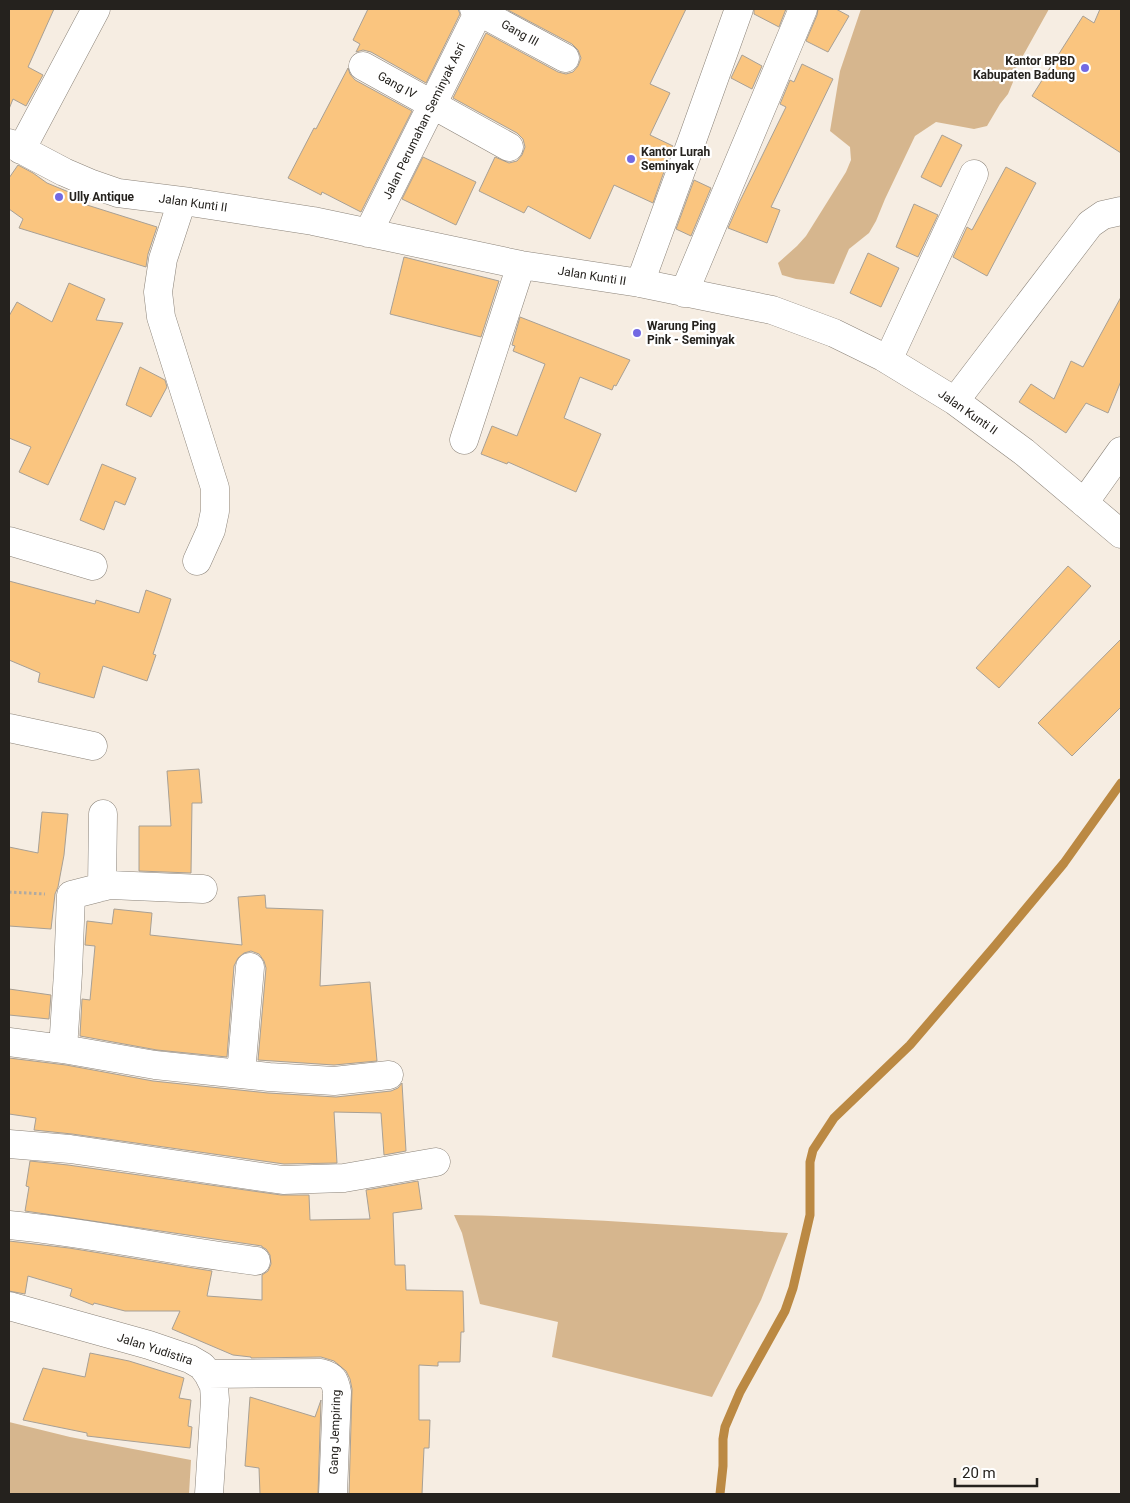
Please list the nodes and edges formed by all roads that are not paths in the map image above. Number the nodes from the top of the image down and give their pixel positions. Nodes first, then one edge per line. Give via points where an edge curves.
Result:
1 (96, 9) edge
2 (739, 9) edge
3 (803, 9) edge
4 (478, 10) edge
5 (565, 58) dead end
6 (363, 66) dead end
7 (433, 105) junction
8 (15, 147) edge
9 (509, 147) dead end
10 (974, 174) dead end
11 (182, 201) junction
12 (1121, 211) edge
13 (368, 233) junction
14 (521, 265) junction
15 (640, 283) junction
16 (684, 293) junction
17 (888, 360) junction
18 (955, 401) junction
19 (464, 440) dead end
20 (1121, 451) edge
21 (1084, 503) junction
22 (1121, 534) edge
23 (9, 541) edge
24 (197, 561) dead end
25 (93, 566) dead end
26 (9, 728) edge
27 (93, 746) dead end
28 (103, 814) dead end
29 (102, 887) junction
30 (203, 889) dead end
31 (250, 967) dead end
32 (9, 1042) edge
33 (63, 1049) junction
34 (241, 1074) junction
35 (389, 1075) dead end
36 (9, 1144) edge
37 (436, 1162) dead end
38 (9, 1225) edge
39 (256, 1261) dead end
40 (9, 1306) edge
41 (208, 1374) junction
42 (209, 1494) edge
43 (333, 1494) edge

1 - 8 street
2 - 15 street
3 - 16 street
4 - 5 street, Gang III
4 - 7 street, Jalan Perumahan Seminyak Asri
6 - 7 street, Gang IV
7 - 9 street, Gang IV
7 - 13 street, Jalan Perumahan Seminyak Asri
8 - 11 street, Jalan Kunti II via 64,172 118,193
10 - 17 street
11 - 13 street, Jalan Kunti II via 313,221
11 - 24 street via 164,259 158,292 161,317 215,488 211,530
12 - 18 street via 1103,215 1090,224
13 - 14 street, Jalan Kunti II
14 - 15 street, Jalan Kunti II
14 - 19 street
15 - 16 street, Jalan Kunti II
16 - 17 street, Jalan Kunti II via 772,310 834,333
17 - 18 street, Jalan Kunti II
18 - 21 street, Jalan Kunti II via 1024,452
20 - 21 street
21 - 22 street, Jalan Kunti II
23 - 25 street
26 - 27 street
28 - 29 street
29 - 30 street
29 - 33 street via 71,895
31 - 34 street
32 - 33 street
33 - 34 street via 155,1065
34 - 35 street via 334,1081
36 - 37 street via 70,1149 283,1180 344,1178
38 - 39 street
40 - 41 street, Jalan Yudistira via 190,1359
41 - 42 street via 214,1386 215,1400
41 - 43 street, Gang Jempiring via 321,1372 331,1376 336,1382 337,1392

